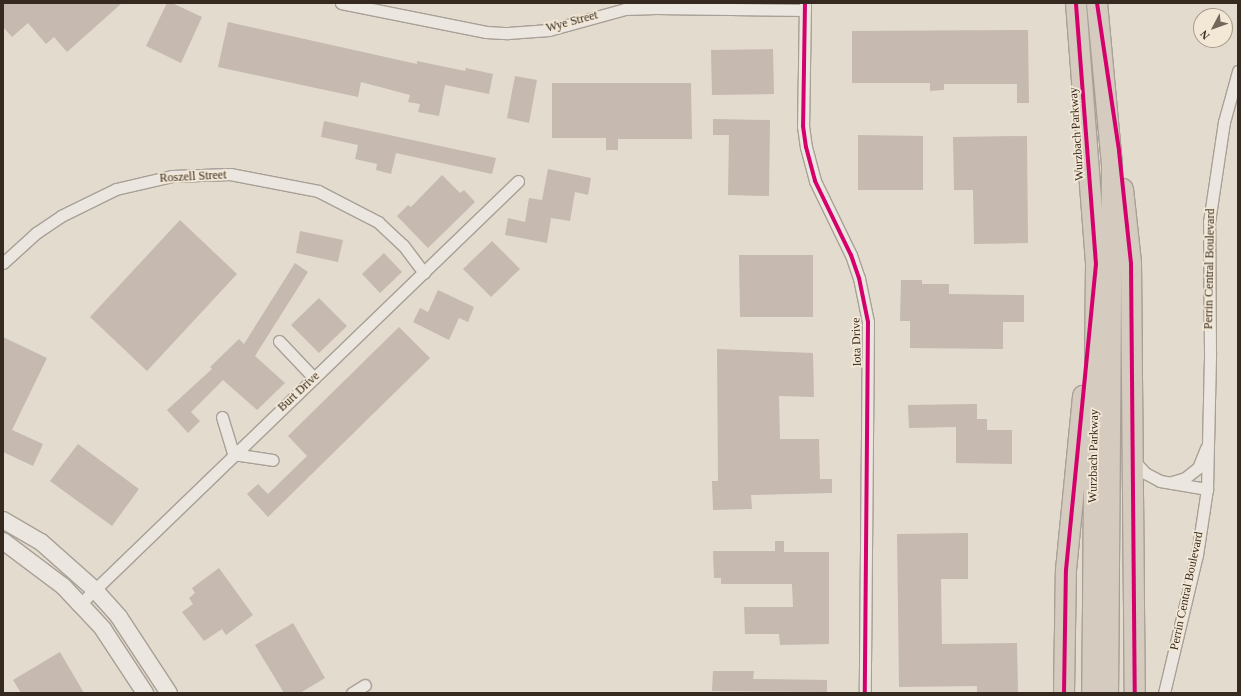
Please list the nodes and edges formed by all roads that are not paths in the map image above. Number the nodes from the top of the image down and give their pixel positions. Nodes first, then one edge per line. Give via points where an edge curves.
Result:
1 (341, 3) edge
2 (1076, 3) edge
3 (1097, 3) edge
4 (805, 6) edge
5 (1101, 41) junction
6 (1238, 70) edge
7 (518, 181) dead end
8 (3, 263) edge
9 (1096, 264) junction
10 (424, 273) junction
11 (279, 341) dead end
12 (314, 378) junction
13 (222, 417) dead end
14 (1207, 446) junction
15 (233, 454) junction
16 (273, 460) dead end
17 (1133, 460) junction
18 (1170, 483) junction
19 (1207, 489) junction
20 (3, 520) edge
21 (3, 541) edge
22 (95, 590) junction
23 (80, 604) junction
24 (365, 685) dead end
25 (146, 693) edge
26 (169, 693) edge
27 (352, 693) edge
28 (865, 693) edge
29 (1064, 693) edge
30 (1092, 693) edge
31 (1108, 693) edge
32 (1135, 693) edge
33 (1164, 693) edge

1 - 4 street, Wye Street via 486,32 508,33 549,30 625,10
2 - 9 highway, Wurzbach Parkway
3 - 5 highway, Wurzbach Parkway
4 - 28 street, Iota Drive via 803,126 806,146 815,181 852,255 868,322
5 - 17 highway via 1119,151 1131,263
5 - 31 highway, Wurzbach Parkway via 1112,165
6 - 14 street, Perrin Central Boulevard via 1224,122 1208,222 1210,352
7 - 10 street, Burt Drive
8 - 10 street, Roszell Street via 36,233 61,216 116,190 172,176 230,174 318,191 378,222 403,245
9 - 29 highway via 1066,570
9 - 30 highway, Wurzbach Parkway
10 - 12 street, Burt Drive
11 - 12 street
12 - 15 street, Burt Drive
13 - 15 street
14 - 18 street, Perrin Central Boulevard via 1198,468 1186,478
14 - 19 street, Perrin Central Boulevard
15 - 16 street
15 - 22 street, Burt Drive
17 - 18 street via 1145,473 1160,482
17 - 32 highway
18 - 19 street
19 - 33 street, Perrin Central Boulevard via 1197,555
20 - 22 main road via 41,542
21 - 23 main road via 40,568
22 - 23 street, Burt Drive
22 - 26 main road via 119,616
23 - 25 main road via 103,629
24 - 27 street

